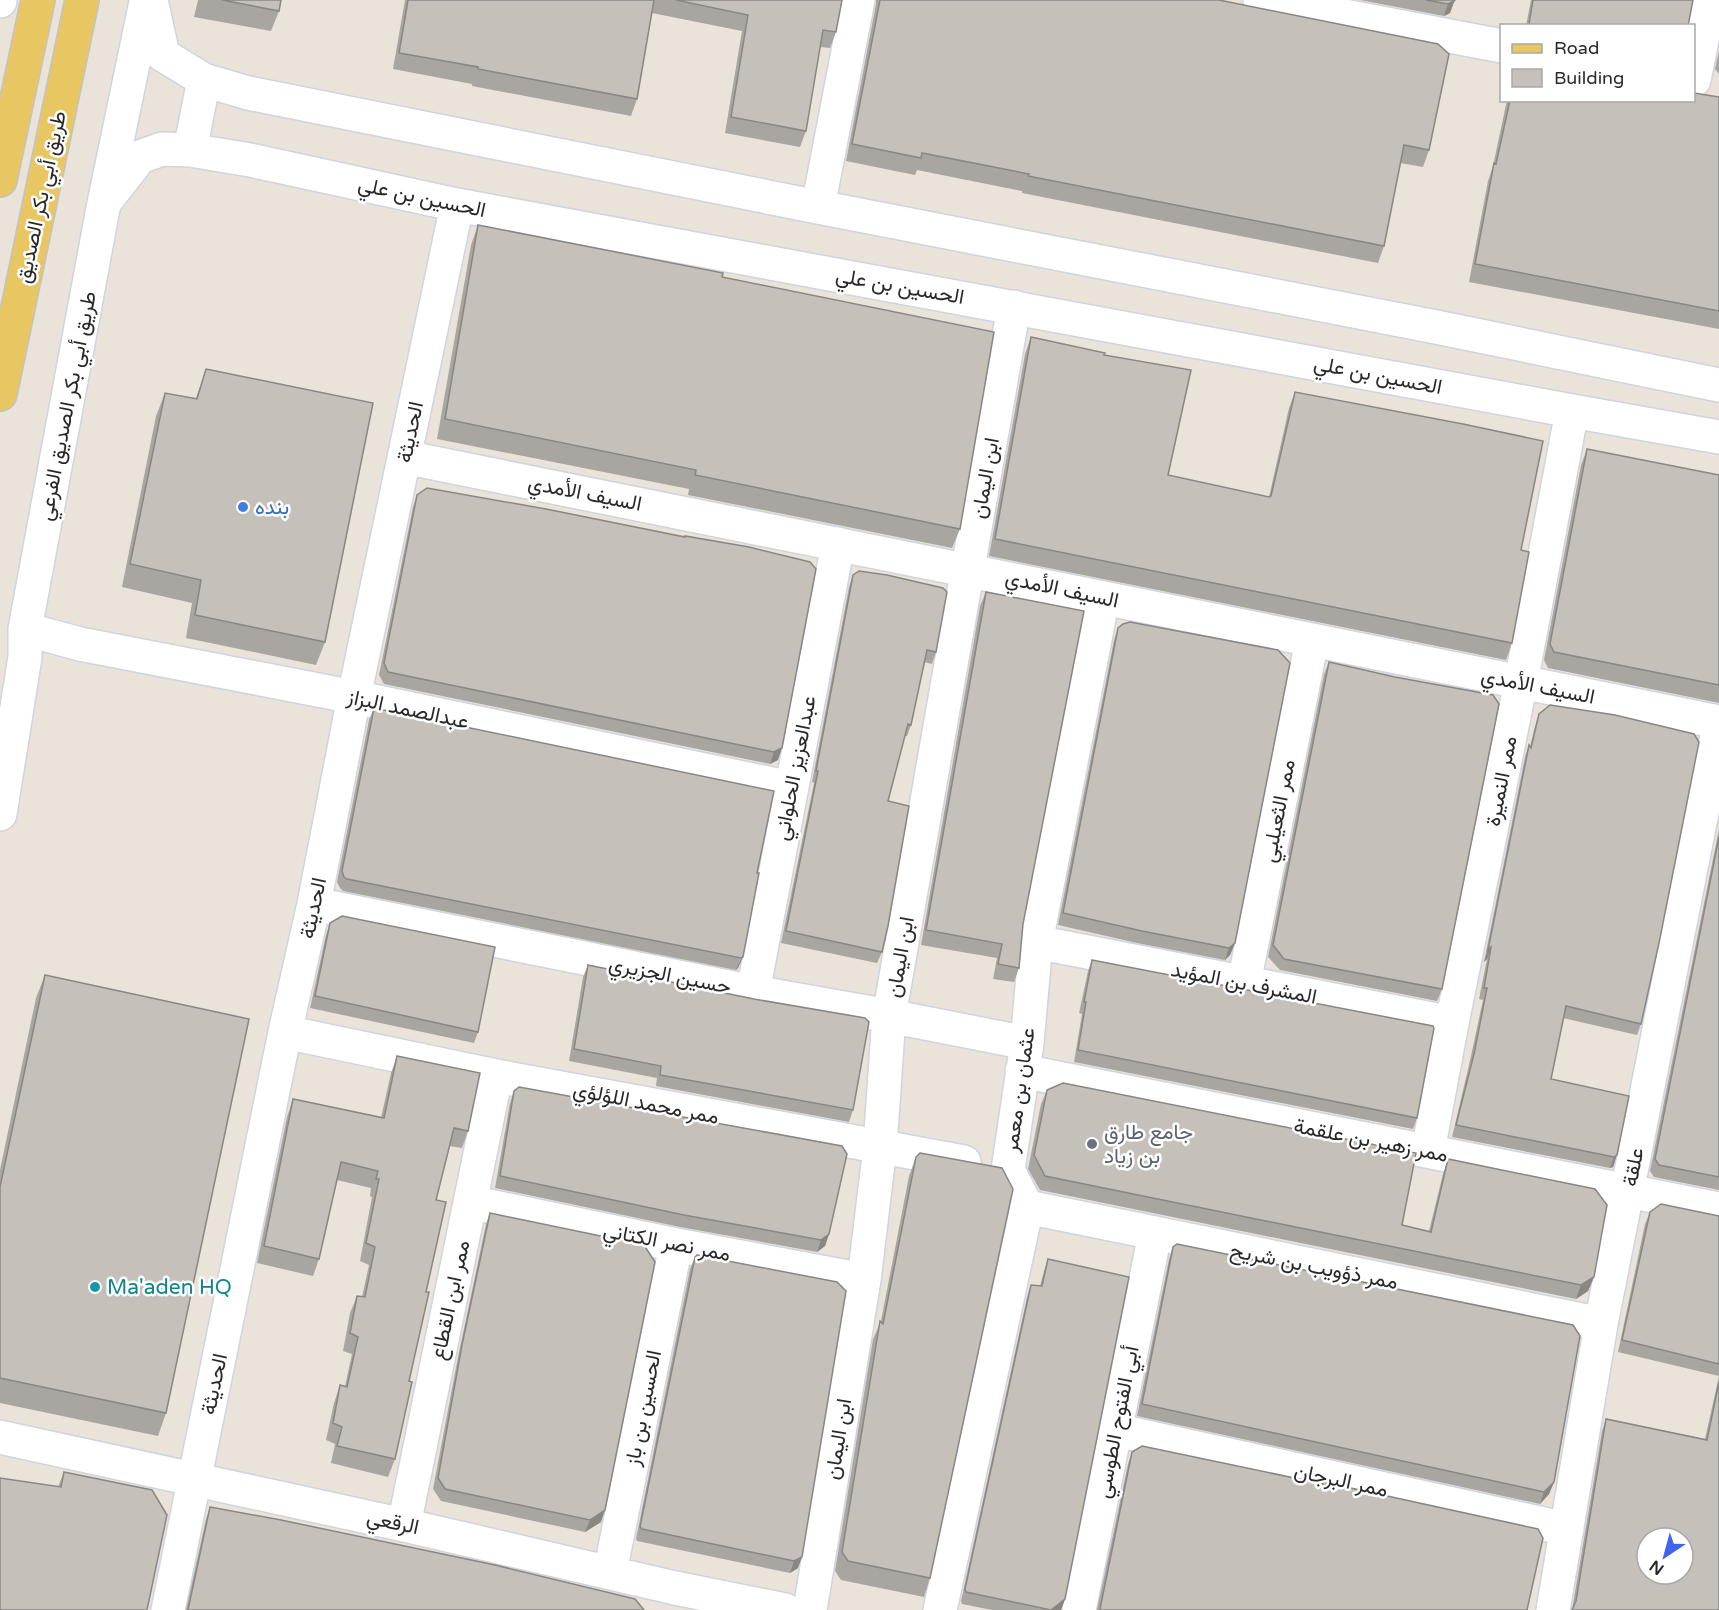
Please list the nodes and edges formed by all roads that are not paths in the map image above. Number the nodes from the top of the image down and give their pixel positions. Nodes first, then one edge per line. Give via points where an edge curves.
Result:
1 (38, 0) edge
2 (82, 0) edge
3 (149, 0) edge
4 (858, 0) edge
5 (1260, 0) edge
6 (1710, 0) edge
7 (1500, 46) edge
8 (1695, 75) edge
9 (204, 80) junction
10 (1695, 86) edge
11 (1719, 92) edge
12 (190, 150) junction
13 (0, 180) edge
14 (104, 203) junction
15 (457, 205) junction
16 (818, 207) junction
17 (1014, 307) junction
18 (1719, 385) edge
19 (0, 394) edge
20 (1572, 411) junction
21 (1719, 437) edge
22 (404, 457) junction
23 (838, 544) junction
24 (969, 570) junction
25 (1103, 598) junction
26 (1312, 640) junction
27 (25, 643) junction
28 (1521, 682) junction
29 (354, 697) junction
30 (0, 711) edge
31 (1719, 724) edge
32 (791, 788) junction
33 (0, 814) edge
34 (314, 904) junction
35 (1036, 942) junction
36 (1244, 982) junction
37 (753, 992) junction
38 (889, 1016) junction
39 (1452, 1023) junction
40 (285, 1032) junction
41 (1024, 1057) junction
42 (495, 1076) junction
43 (880, 1147) junction
44 (1428, 1151) junction
45 (1008, 1170) junction
46 (1629, 1191) junction
47 (470, 1202) junction
48 (1027, 1207) junction
49 (1719, 1209) edge
50 (1155, 1234) junction
51 (676, 1245) junction
52 (864, 1280) junction
53 (1601, 1324) junction
54 (1115, 1430) junction
55 (0, 1437) edge
56 (194, 1480) junction
57 (404, 1525) junction
58 (1568, 1529) junction
59 (610, 1572) junction
60 (673, 1599) edge
61 (168, 1610) edge
62 (785, 1610) edge
63 (810, 1610) edge
64 (939, 1610) edge
65 (1079, 1610) edge
66 (1553, 1610) edge

1 - 13 main road, طريق أبي بكر الصديق
2 - 19 main road, طريق أبي بكر الصديق
3 - 9 street via 163,55
3 - 14 street, طريق أبي بكر الصديق الفرعي
4 - 16 street
5 - 7 street
6 - 8 street
9 - 12 street
9 - 16 street via 248,93
10 - 11 street
12 - 14 street, الحسين بن علي via 162,148 140,157
12 - 15 street, الحسين بن علي
14 - 27 street, طريق أبي بكر الصديق الفرعي
15 - 17 street, الحسين بن علي
15 - 22 street, الحديثة
16 - 18 street
17 - 20 street, الحسين بن علي
17 - 24 street, ابن اليمان
20 - 21 street, الحسين بن علي
20 - 28 street, ممر النميرة
22 - 23 street, السيف الأمدي
22 - 29 street, الحديثة
23 - 24 street, السيف الأمدي
23 - 32 street, عبدالعزيز الحلواني
24 - 25 street, السيف الأمدي
24 - 38 street, ابن اليمان
25 - 26 street, السيف الأمدي
25 - 35 street, عثمان بن معمر
26 - 28 street, السيف الأمدي
26 - 36 street, ممر الثعيلبي
27 - 29 street, عبدالصمد البزاز via 80,644
27 - 30 street
27 - 33 street, طريق أبي بكر الصديق الفرعي
28 - 31 street, السيف الأمدي
28 - 39 street, ممر النميرة
29 - 32 street, عبدالصمد البزاز
29 - 34 street, الحديثة
31 - 46 street, علقة
32 - 37 street, عبدالعزيز الحلواني
34 - 37 street, حسين الجزيري
34 - 40 street, الحديثة
35 - 36 street, المشرف بن المؤيد
35 - 41 street, عثمان بن معمر
36 - 39 street, المشرف بن المؤيد
37 - 38 street, حسين الجزيري
38 - 41 street, حسين الجزيري
38 - 43 street, ابن اليمان
39 - 44 street, ممر النميرة
40 - 42 street, ممر محمد اللؤلؤي
40 - 56 street, الحديثة
41 - 44 street, ممر زهير بن علقمة
41 - 45 street, عثمان بن معمر
42 - 43 street, ممر محمد اللؤلؤي
42 - 47 street, ممر ابن القطاع
43 - 45 street, ممر محمد اللؤلؤي
43 - 52 street, ابن اليمان
44 - 46 street, ممر زهير بن علقمة
45 - 48 street, عثمان بن معمر
46 - 49 street, ممر زهير بن علقمة
46 - 53 street, علقة
47 - 51 street, ممر نصر الكتاني
47 - 57 street, ممر ابن القطاع
48 - 50 street, ممر ذؤويب بن شريح
48 - 64 street
50 - 53 street, ممر ذؤويب بن شريح
50 - 54 street, أبي الفتوح الطوسي
51 - 52 street, ممر نصر الكتاني
51 - 59 street, الحسين بن باز
52 - 63 street, ابن اليمان
53 - 58 street, علقة
54 - 58 street, ممر البرجان
54 - 65 street, أبي الفتوح الطوسي
55 - 56 street, الرقعي
56 - 57 street, الرقعي
56 - 61 street, الحديثة
57 - 59 street, الرقعي
58 - 66 street, علقة
59 - 60 street, الرقعي
60 - 62 street, الرقعي

